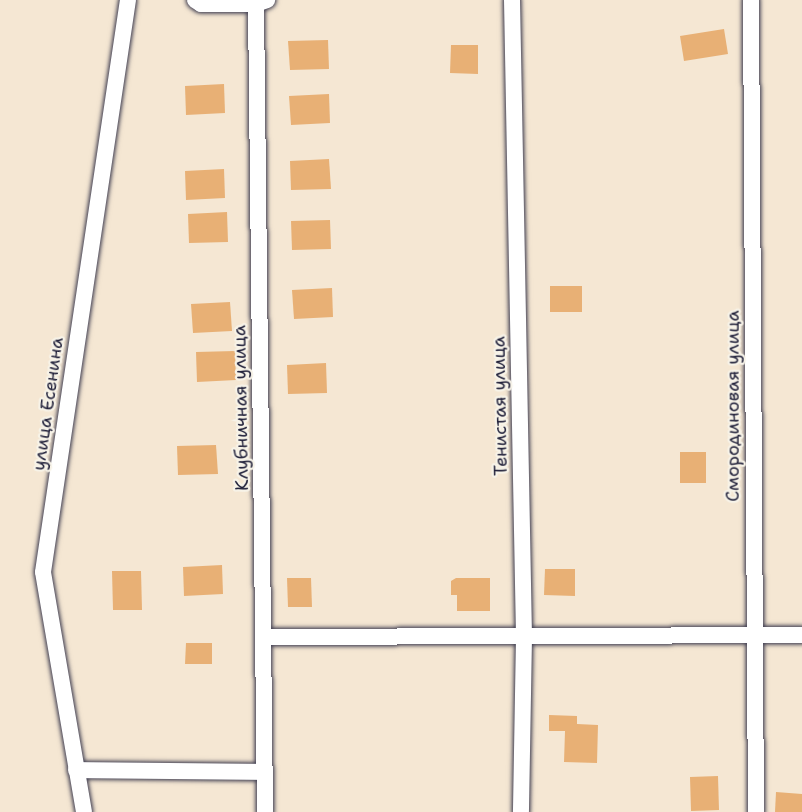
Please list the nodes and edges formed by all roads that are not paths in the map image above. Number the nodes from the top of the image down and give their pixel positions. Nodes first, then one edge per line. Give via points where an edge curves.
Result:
1 (128, 0) edge
2 (195, 0) edge
3 (513, 0) edge
4 (751, 0) edge
5 (261, 2) edge
6 (754, 634) junction
7 (802, 635) edge
8 (263, 637) junction
9 (524, 637) junction
10 (76, 770) junction
11 (264, 772) junction
12 (84, 812) edge
13 (265, 812) edge
14 (522, 812) edge
15 (756, 812) edge

1 - 10 street, улица Есенина via 43,572
2 - 5 street via 201,4
3 - 9 street, Тенистая улица
4 - 6 street, Смородиновая улица
5 - 8 street, Клубничная улица
6 - 7 street
6 - 9 street
6 - 15 street, Смородиновая улица
8 - 9 street
8 - 11 street, Клубничная улица
9 - 14 street, Тенистая улица
10 - 11 street
10 - 12 street, улица Есенина
11 - 13 street, Клубничная улица

